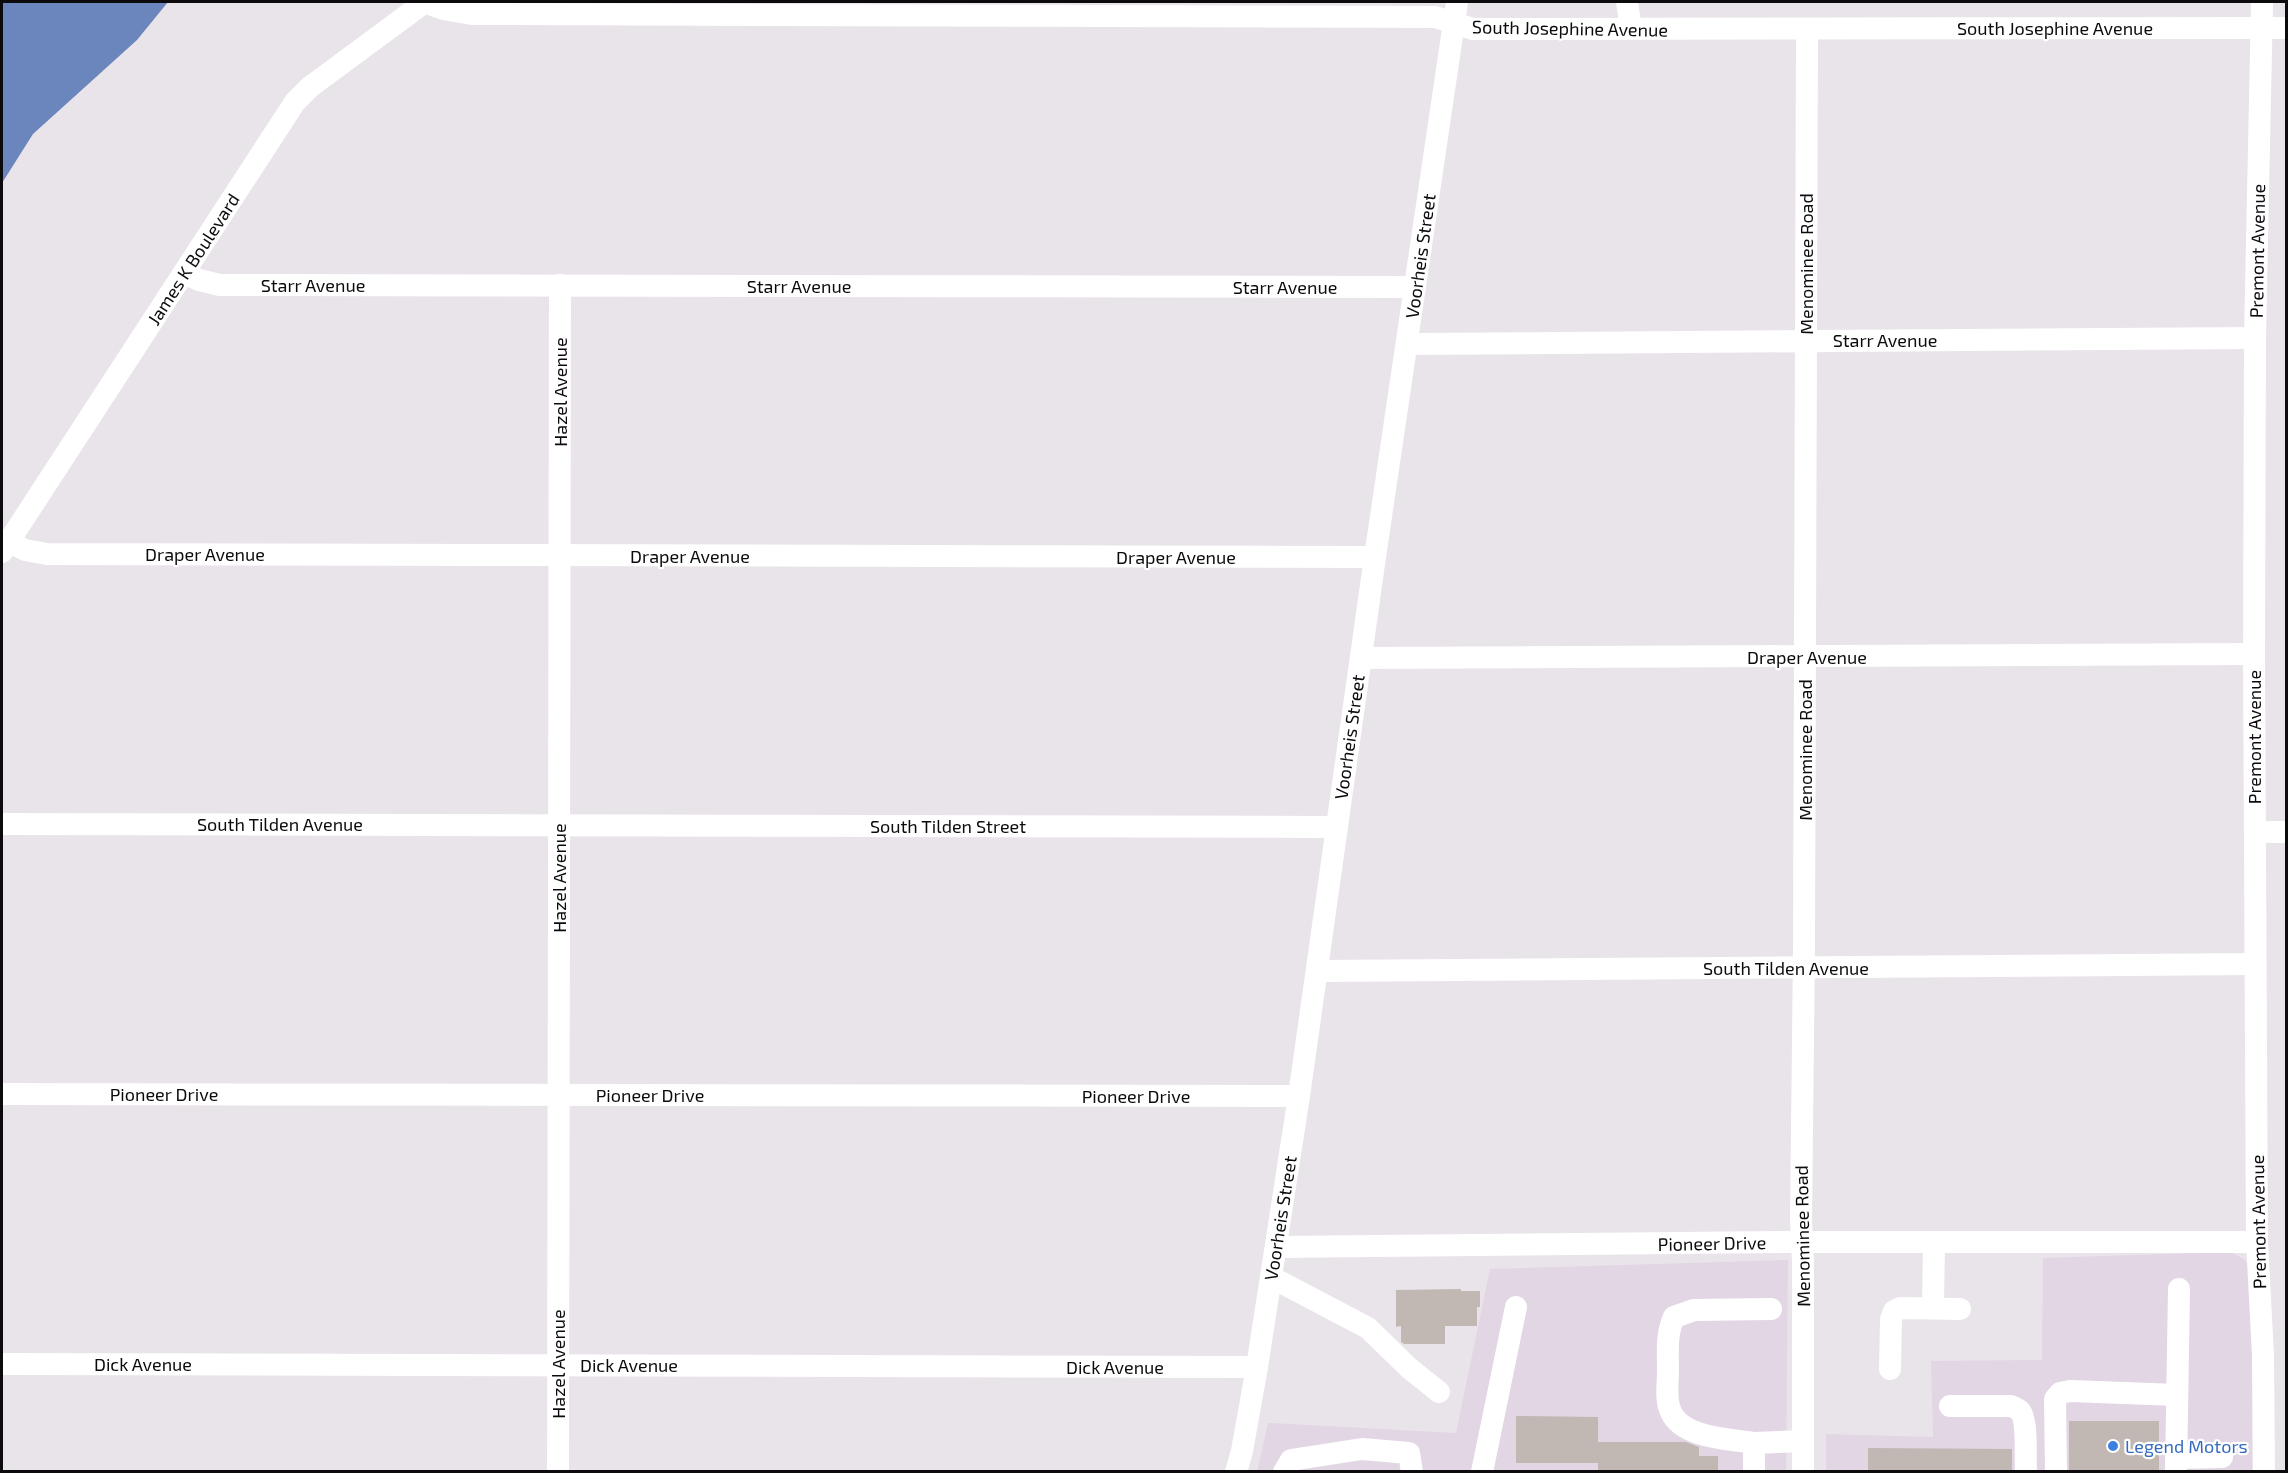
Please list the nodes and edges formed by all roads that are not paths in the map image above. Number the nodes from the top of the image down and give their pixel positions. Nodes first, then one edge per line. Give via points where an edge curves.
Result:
1 (424, 2) edge
2 (1627, 2) edge
3 (2262, 2) edge
4 (1280, 9) edge
5 (1456, 12) edge
6 (2262, 28) junction
7 (2286, 28) edge
8 (1631, 29) junction
9 (1807, 29) junction
10 (184, 273) junction
11 (560, 285) junction
12 (1415, 287) junction
13 (2254, 338) junction
14 (1806, 341) junction
15 (1407, 344) junction
16 (5, 547) edge
17 (559, 555) junction
18 (1375, 557) junction
19 (2254, 654) junction
20 (1805, 657) junction
21 (1360, 658) junction
22 (2, 824) edge
23 (559, 825) junction
24 (1337, 827) junction
25 (2255, 832) junction
26 (2286, 832) edge
27 (2255, 964) junction
28 (1803, 968) junction
29 (1317, 971) junction
30 (2, 1094) edge
31 (559, 1095) junction
32 (1299, 1096) junction
33 (1802, 1242) junction
34 (1934, 1242) junction
35 (2257, 1242) junction
36 (1276, 1247) junction
37 (1271, 1277) junction
38 (2179, 1289) dead end
39 (1516, 1307) dead end
40 (1933, 1308) junction
41 (1771, 1309) dead end
42 (1960, 1309) dead end
43 (2, 1364) edge
44 (558, 1365) junction
45 (1257, 1367) junction
46 (1890, 1369) dead end
47 (1439, 1392) dead end
48 (2177, 1395) junction
49 (1950, 1406) dead end
50 (1803, 1441) junction
51 (1754, 1443) junction
52 (2222, 1457) dead end
53 (2176, 1465) edge
54 (558, 1472) edge
55 (1236, 1472) edge
56 (1284, 1472) edge
57 (1412, 1472) edge
58 (1482, 1472) edge
59 (1754, 1472) edge
60 (1803, 1472) edge
61 (2026, 1472) edge
62 (2056, 1472) edge
63 (2264, 1472) edge

1 - 4 street, South Josephine Avenue via 472,14
1 - 10 street, James K Boulevard via 301,95
2 - 8 street
3 - 6 street, Premont Avenue
4 - 5 street, South Josephine Avenue via 1435,17
5 - 8 street, South Josephine Avenue via 1473,29
5 - 12 street, Voorheis Street
6 - 7 street, South Josephine Avenue
6 - 9 street, South Josephine Avenue
6 - 13 street, Premont Avenue
8 - 9 street, South Josephine Avenue
9 - 14 street, Menominee Road
10 - 11 street, Starr Avenue via 220,285
10 - 16 street, James K Boulevard
11 - 12 street, Starr Avenue
11 - 17 street, Hazel Avenue
12 - 15 street, Voorheis Street
13 - 14 street, Starr Avenue
13 - 19 street, Premont Avenue
14 - 15 street, Starr Avenue
14 - 20 street, Menominee Road
15 - 18 street, Voorheis Street
16 - 17 street, Draper Avenue via 46,554
17 - 18 street, Draper Avenue
17 - 23 street, Hazel Avenue
18 - 21 street, Voorheis Street
19 - 20 street, Draper Avenue
19 - 25 street, Premont Avenue
20 - 21 street, Draper Avenue
20 - 28 street, Menominee Road
21 - 24 street, Voorheis Street
22 - 23 street, South Tilden Avenue
23 - 24 street, South Tilden Street
23 - 31 street, Hazel Avenue
24 - 29 street, Voorheis Street
25 - 26 street
25 - 27 street, Premont Avenue
27 - 28 street, South Tilden Avenue
27 - 35 street, Premont Avenue
28 - 29 street, South Tilden Avenue
28 - 33 street, Menominee Road
29 - 32 street, Voorheis Street
30 - 31 street, Pioneer Drive
31 - 32 street, Pioneer Drive
31 - 44 street, Hazel Avenue
32 - 36 street, Voorheis Street
33 - 34 street, Pioneer Drive
33 - 36 street, Pioneer Drive
33 - 50 street, Menominee Road
34 - 35 street, Pioneer Drive
34 - 40 street
35 - 63 street, Premont Avenue
36 - 37 street, Voorheis Street
37 - 45 street, Voorheis Street
37 - 47 street via 1368,1328
38 - 48 street
39 - 58 street
40 - 42 street
40 - 46 street via 1894,1311
41 - 51 street via 1694,1310 1674,1317 1669,1329 1667,1396 1676,1422 1717,1438
43 - 44 street, Dick Avenue
44 - 45 street, Dick Avenue
44 - 54 street, Hazel Avenue
45 - 55 street, Voorheis Street
48 - 53 street
48 - 62 street via 2060,1393 2055,1400
49 - 61 street via 2018,1409 2024,1425
50 - 51 street
50 - 60 street, Menominee Road
51 - 59 street
52 - 53 street
56 - 57 street via 1292,1460 1362,1449 1409,1453

